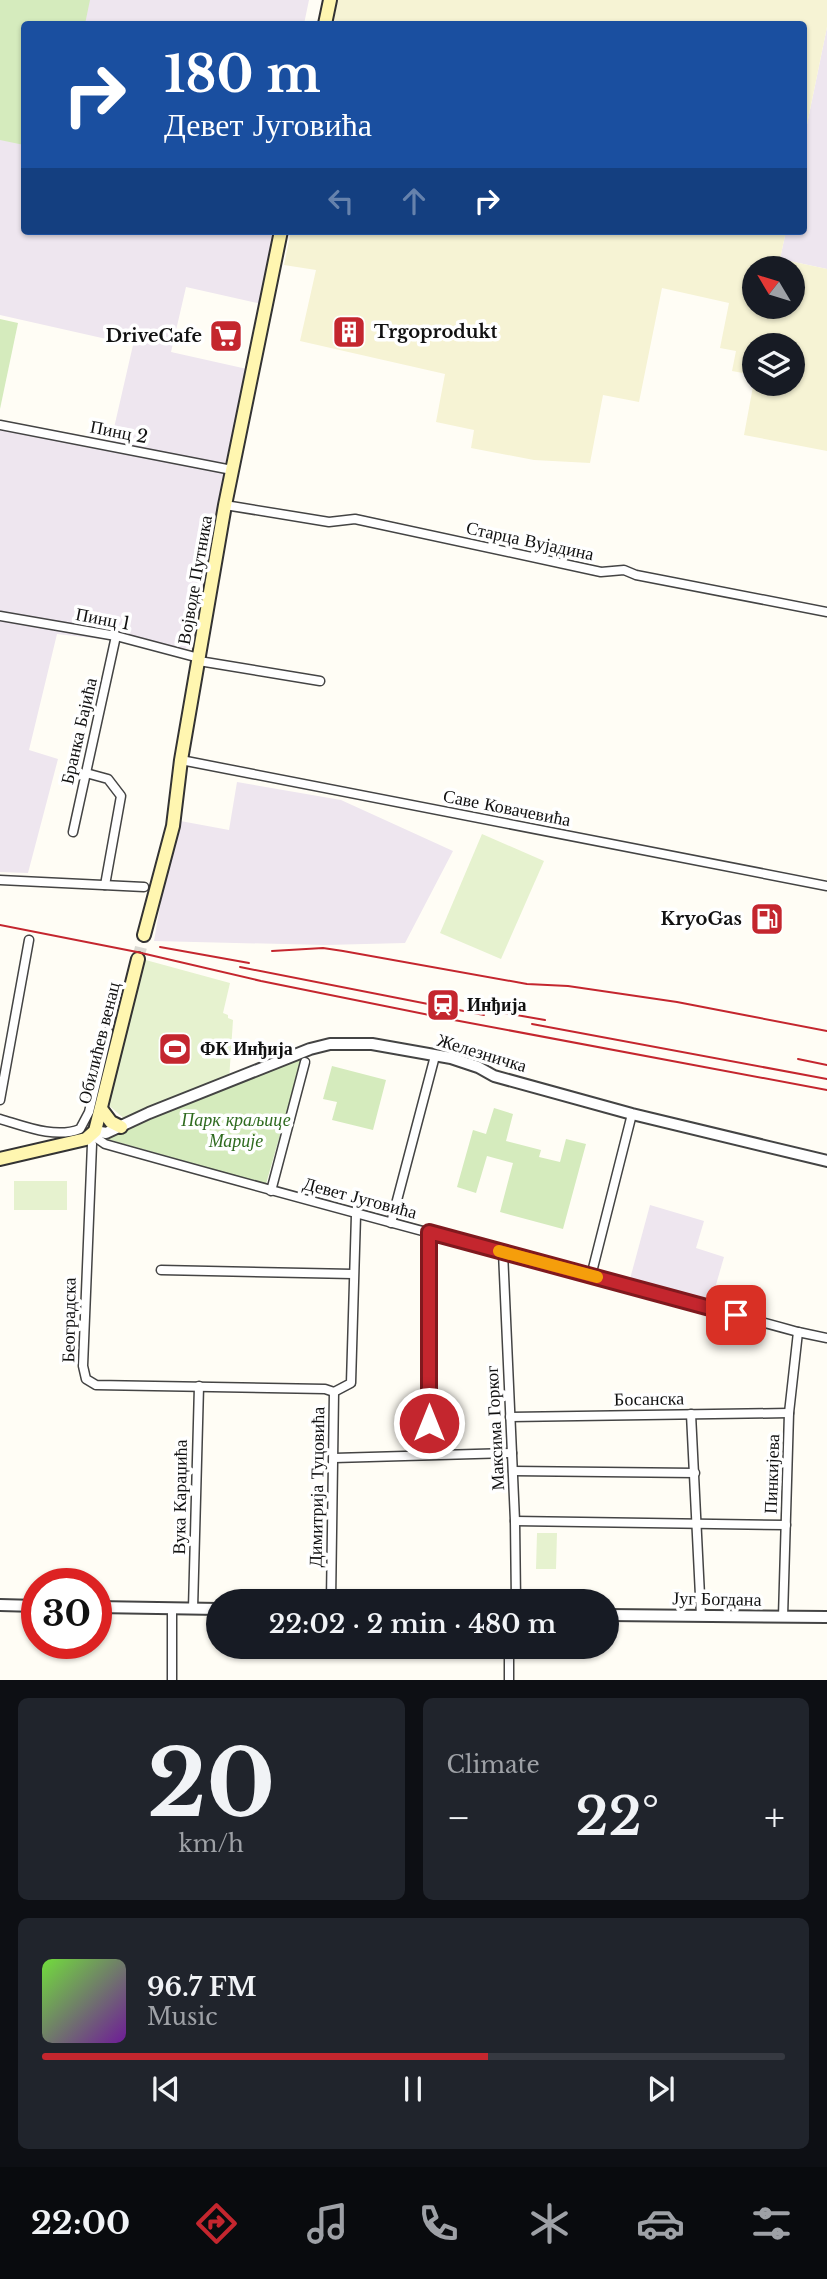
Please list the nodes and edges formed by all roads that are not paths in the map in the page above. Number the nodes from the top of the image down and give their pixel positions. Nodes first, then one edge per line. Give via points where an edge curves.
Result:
1 (330, 0) edge
2 (326, 21) edge
3 (280, 235) edge
4 (0, 425) edge
5 (232, 470) junction
6 (225, 505) junction
7 (827, 612) edge
8 (0, 616) edge
9 (116, 636) junction
10 (199, 660) junction
11 (320, 681) dead end
12 (181, 760) junction
13 (86, 773) junction
14 (73, 832) dead end
15 (0, 880) edge
16 (105, 885) junction
17 (827, 886) edge
18 (144, 887) dead end
19 (144, 935) tunnel mouth
20 (29, 940) dead end
21 (138, 959) tunnel mouth
22 (108, 1032) dead end
23 (435, 1056) junction
24 (305, 1062) dead end
25 (0, 1100) edge
26 (102, 1110) junction
27 (632, 1114) junction
28 (0, 1119) edge
29 (121, 1127) junction
30 (43, 1130) junction
31 (92, 1135) junction
32 (45, 1149) junction
33 (0, 1159) edge
34 (827, 1161) edge
35 (271, 1191) junction
36 (356, 1215) junction
37 (391, 1223) junction
38 (429, 1232) junction
39 (503, 1252) junction
40 (161, 1270) dead end
41 (354, 1274) junction
42 (591, 1276) junction
43 (798, 1332) junction
44 (827, 1338) edge
45 (199, 1386) junction
46 (334, 1392) junction
47 (789, 1413) junction
48 (691, 1414) junction
49 (510, 1417) junction
50 (429, 1423) dead end
51 (512, 1453) junction
52 (334, 1458) junction
53 (513, 1471) junction
54 (695, 1474) junction
55 (515, 1521) junction
56 (696, 1522) junction
57 (786, 1525) junction
58 (331, 1589) edge
59 (516, 1589) edge
60 (0, 1605) edge
61 (21, 1606) edge
62 (112, 1608) edge
63 (172, 1609) junction
64 (194, 1609) junction
65 (206, 1609) edge
66 (619, 1615) edge
67 (701, 1616) junction
68 (783, 1617) junction
69 (827, 1617) edge
70 (509, 1659) edge
71 (172, 1680) edge
72 (509, 1680) edge

1 - 2 main road
3 - 5 main road, Војводе Путника
4 - 5 street, Пинц 2
5 - 6 main road, Војводе Путника
6 - 7 street, Старца Вујадина via 329,523 355,519 601,572 624,570
6 - 10 main road, Војводе Путника
8 - 9 street, Пинц 1
9 - 10 street, Пинц 1
9 - 13 street, Бранка Бајића
10 - 11 street, Пинц 1
10 - 12 main road, Војводе Путника
12 - 17 street, Саве Ковачевића
12 - 19 main road, Војводе Путника via 173,826
13 - 14 street, Бранка Бајића
13 - 16 street via 108,779 121,796
15 - 16 street
16 - 18 street
20 - 25 street
21 - 26 main road, Обилићев венац
22 - 30 street via 83,1125 67,1132
23 - 27 street, Железничка
23 - 29 street, Железничка via 351,1043 310,1049
23 - 37 street
24 - 35 street
26 - 29 main road
26 - 31 main road, Обилићев венац
27 - 34 street, Железничка
27 - 42 street
28 - 30 street
29 - 31 street, Железничка
30 - 32 street
31 - 32 main road, Железничка
31 - 35 street, Девет Југовића via 104,1144
31 - 45 street, Београдска via 86,1378 96,1385
32 - 33 main road, Железничка
35 - 36 street, Девет Југовића
36 - 37 street, Девет Југовића
36 - 41 street, Димитрија Туцовића
37 - 38 street, Девет Југовића
38 - 39 street, Девет Југовића
38 - 50 street
39 - 42 street, Девет Југовића
39 - 49 street, Максима Горког
40 - 41 street
41 - 46 street, Димитрија Туцовића via 351,1383
42 - 43 street, Девет Југовића
43 - 44 street, Девет Југовића
43 - 47 street, Пинкијева
45 - 46 street, Београдска
45 - 64 street, Вука Караџића
46 - 52 street, Димитрија Туцовића
47 - 48 street, Босанска
47 - 57 street, Пинкијева
48 - 49 street, Босанска
48 - 54 street
49 - 51 street, Максима Горког
51 - 52 street
51 - 53 street, Максима Горког
52 - 58 street, Димитрија Туцовића
53 - 54 street
53 - 55 street, Максима Горког
54 - 56 street
55 - 56 street
55 - 59 street, Максима Горког
56 - 57 street
56 - 67 street
57 - 68 street, Пинкијева
60 - 61 street
62 - 63 street
63 - 64 street
63 - 71 street
64 - 65 street
66 - 67 street, Југ Богдана
67 - 68 street, Југ Богдана
68 - 69 street, Југ Богдана
70 - 72 street

